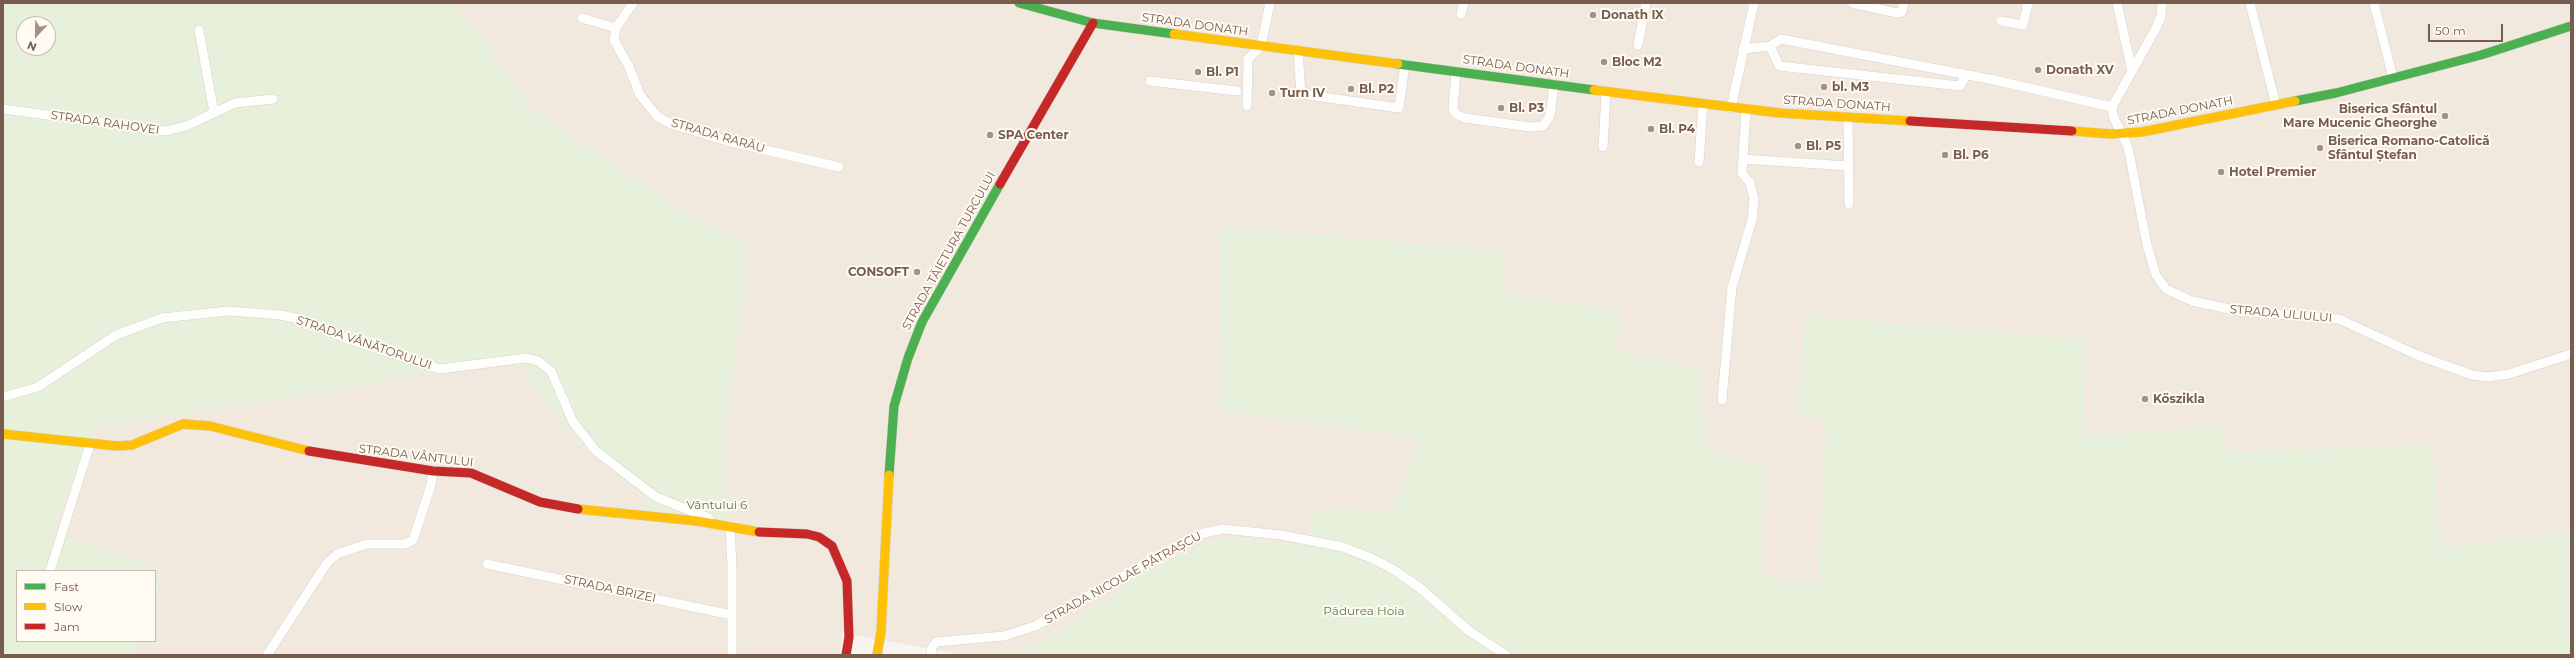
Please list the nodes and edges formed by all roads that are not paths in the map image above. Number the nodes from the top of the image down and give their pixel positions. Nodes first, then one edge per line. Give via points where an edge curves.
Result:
1 (633, 3) edge
2 (1019, 3) edge
3 (1270, 3) edge
4 (1464, 3) edge
5 (1646, 3) edge
6 (1754, 3) edge
7 (1852, 3) edge
8 (1904, 3) edge
9 (2028, 3) edge
10 (2117, 3) edge
11 (2162, 3) edge
12 (2250, 3) edge
13 (2374, 3) edge
14 (1461, 14) dead end
15 (582, 18) dead end
16 (2001, 21) dead end
17 (1093, 23) junction
18 (2571, 26) edge
19 (616, 28) junction
20 (199, 30) dead end
21 (1638, 45) dead end
22 (1261, 46) junction
23 (1770, 46) junction
24 (1743, 49) junction
25 (1298, 51) junction
26 (1405, 64) junction
27 (1456, 71) junction
28 (2132, 71) junction
29 (1966, 74) junction
30 (2393, 78) junction
31 (1150, 81) dead end
32 (1554, 84) junction
33 (1237, 91) dead end
34 (1606, 93) junction
35 (273, 99) dead end
36 (1703, 105) junction
37 (2276, 105) junction
38 (1247, 106) dead end
39 (2112, 107) junction
40 (1731, 108) junction
41 (3, 109) edge
42 (1746, 110) junction
43 (214, 113) junction
44 (1848, 118) junction
45 (2124, 134) junction
46 (1603, 147) dead end
47 (1743, 159) junction
48 (1699, 162) dead end
49 (839, 166) dead end
50 (1848, 166) junction
51 (1849, 204) dead end
52 (2571, 354) edge
53 (3, 397) edge
54 (1722, 400) dead end
55 (3, 434) edge
56 (90, 444) junction
57 (433, 471) junction
58 (720, 524) junction
59 (730, 527) junction
60 (487, 564) dead end
61 (50, 570) edge
62 (732, 615) junction
63 (267, 655) edge
64 (732, 655) edge
65 (846, 655) edge
66 (877, 655) edge
67 (932, 655) edge
68 (1506, 655) edge

1 - 19 street
2 - 17 main road, STRADA DONATH
3 - 22 street
4 - 14 street
5 - 21 street
6 - 24 street
7 - 8 street via 1897,13 1902,12
9 - 16 street via 2023,25
10 - 28 street
11 - 28 street via 2161,17
12 - 37 street
13 - 30 street
15 - 19 street
17 - 22 main road, STRADA DONATH
17 - 66 main road, STRADA TĂIETURA TURCULUI via 960,253 922,322 910,351 894,406 881,632
18 - 30 main road, STRADA DONATH via 2481,55
19 - 49 street, STRADA RARĂU via 614,40 630,67 640,96 658,117 671,124 727,141
20 - 43 street
22 - 25 main road, STRADA DONATH
22 - 38 street via 1248,59
23 - 24 street
23 - 29 street via 1781,39
23 - 29 street via 1779,66 1960,86
24 - 40 street
25 - 26 main road, STRADA DONATH
25 - 26 street via 1301,94 1400,108
26 - 27 main road, STRADA DONATH
27 - 32 main road, STRADA DONATH
27 - 32 street via 1453,109 1456,114 1465,118 1530,127 1543,126 1550,116
28 - 39 street
29 - 39 street
30 - 37 main road, STRADA DONATH
31 - 33 street
32 - 34 main road, STRADA DONATH
34 - 36 main road, STRADA DONATH
34 - 46 street
35 - 43 street, STRADA RAHOVEI via 235,103
36 - 40 main road, STRADA DONATH
36 - 48 street
37 - 45 main road, STRADA DONATH
39 - 45 street, STRADA ULIULUI via 2115,121
40 - 42 main road, STRADA DONATH
41 - 43 street, STRADA RAHOVEI via 159,132 175,129
42 - 44 main road, STRADA DONATH
42 - 47 street
44 - 45 main road, STRADA DONATH
44 - 50 street
45 - 52 street, STRADA ULIULUI via 2147,245 2160,283 2172,293 2212,307 2339,319 2417,355 2472,375 2488,377 2509,374
47 - 50 street
47 - 54 street via 1742,173 1750,183 1754,199 1752,220 1732,287
50 - 51 street
53 - 58 street, STRADA VÂNĂTORULUI via 38,387 116,336 162,318 228,311 281,315 304,320 374,348 440,369 526,358 538,361 551,371 581,433 618,470 656,497
55 - 56 main road, STRADA VÂNTULUI
56 - 57 main road, STRADA VÂNTULUI via 132,445 170,428 183,424 197,424 225,428 267,442 349,459
56 - 61 street
57 - 58 main road, STRADA VÂNTULUI via 455,470 471,473 540,502 573,510 608,511
57 - 63 street via 431,485 412,540 405,544 367,544 337,554 328,563
58 - 59 main road, STRADA VÂNTULUI
59 - 62 street
59 - 65 main road, STRADA VÂNTULUI via 758,532 807,534 826,540 832,546 847,581 849,637
60 - 62 street, STRADA BRIZEI
62 - 64 street
67 - 68 street, STRADA NICOLAE PĂTRAȘCU via 931,649 936,642 1004,636 1035,626 1187,540 1224,529 1281,535 1343,547 1371,558 1396,571 1469,631

